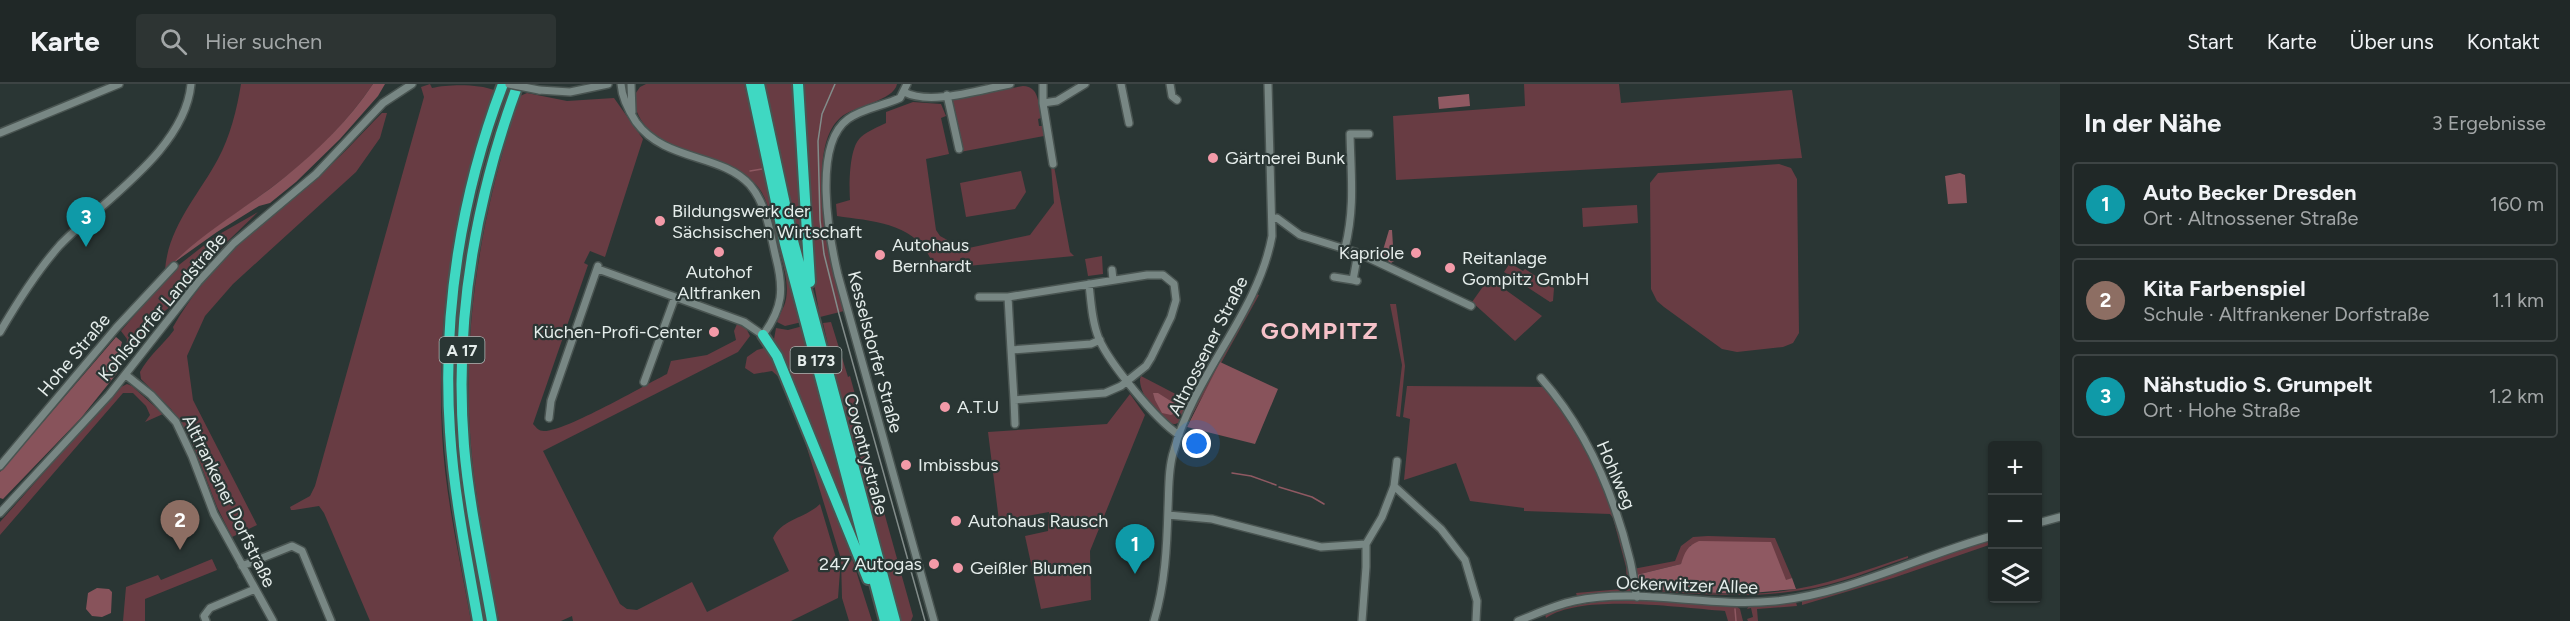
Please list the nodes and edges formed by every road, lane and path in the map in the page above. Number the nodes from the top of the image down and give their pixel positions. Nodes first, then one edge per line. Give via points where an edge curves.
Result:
1 (119, 84) edge
2 (191, 84) edge
3 (412, 84) edge
4 (503, 84) edge
5 (509, 84) edge
6 (518, 84) edge
7 (608, 84) edge
8 (621, 84) edge
9 (631, 84) edge
10 (751, 84) edge
11 (759, 84) edge
12 (798, 84) edge
13 (907, 84) edge
14 (1010, 84) edge
15 (1043, 84) edge
16 (1084, 84) edge
17 (1122, 84) edge
18 (1170, 84) edge
19 (1268, 84) edge
20 (904, 92) junction
21 (947, 95) junction
22 (1177, 100) dead end
23 (1043, 103) junction
24 (635, 120) junction
25 (1129, 123) dead end
26 (0, 133) edge
27 (1369, 134) dead end
28 (959, 149) dead end
29 (1053, 164) dead end
30 (1272, 219) junction
31 (1345, 248) junction
32 (1358, 253) junction
33 (174, 266) dead end
34 (1112, 270) dead end
35 (1334, 277) dead end
36 (1113, 280) junction
37 (1089, 284) junction
38 (675, 297) junction
39 (979, 297) dead end
40 (1008, 297) junction
41 (1471, 306) dead end
42 (814, 318) junction
43 (0, 332) edge
44 (763, 335) junction
45 (1100, 340) junction
46 (1011, 350) junction
47 (126, 375) junction
48 (1541, 378) dead end
49 (1128, 380) junction
50 (644, 382) dead end
51 (1014, 400) junction
52 (549, 418) dead end
53 (1015, 424) dead end
54 (1179, 435) junction
55 (1397, 461) dead end
56 (0, 466) edge
57 (1394, 486) junction
58 (1, 510) edge
59 (1168, 515) junction
60 (2060, 517) edge
61 (2042, 522) edge
62 (1988, 537) edge
63 (1366, 544) junction
64 (242, 566) junction
65 (255, 589) junction
66 (1636, 597) junction
67 (882, 609) junction
68 (206, 621) edge
69 (273, 621) edge
70 (331, 621) edge
71 (478, 621) edge
72 (492, 621) edge
73 (885, 621) edge
74 (894, 621) edge
75 (934, 621) edge
76 (1154, 621) edge
77 (1362, 621) edge
78 (1476, 621) edge
79 (1518, 621) edge

1 - 26 street
2 - 43 street via 184,115 165,144 52,255 32,279
3 - 47 street, Kohlsdorfer Landstraße via 383,103 316,174 234,243 198,282
4 - 71 highway, A 17 via 465,216 449,337 454,476
5 - 7 street, bridge via 570,92
6 - 72 highway, A 17 via 478,218 462,347 468,479
8 - 24 street via 626,106
9 - 24 street via 630,105
10 - 67 highway, B 173 via 785,244
11 - 42 highway, Coventrystraße / B 173
12 - 42 highway
13 - 20 street
14 - 21 street
15 - 23 street
16 - 23 street via 1057,101
17 - 25 street
18 - 22 street
19 - 30 street, Altnossener Straße
20 - 21 street via 921,98
20 - 75 street, Kesselsdorfer Straße via 892,102 849,117 832,137 827,157 829,225 835,264
21 - 28 street
23 - 29 street
24 - 44 street via 661,145 732,172 755,192 767,218 781,287 777,314
27 - 31 street via 1350,134 1353,196
30 - 31 street via 1277,218 1300,235
30 - 54 street, Altnossener Straße via 1269,251 1261,277 1207,374
31 - 32 street
32 - 35 street via 1355,280
32 - 41 street
33 - 56 street, Hohe Straße via 116,328
34 - 36 street
36 - 37 street
36 - 49 street via 1163,275 1177,292 1171,317 1151,358
37 - 40 street
37 - 45 street
38 - 44 street via 744,322
38 - 50 street
38 - 52 street via 598,267 551,401
39 - 40 street
40 - 46 street
42 - 74 highway, Coventrystraße / B 173
44 - 67 highway via 777,356
45 - 46 street
45 - 49 street
46 - 51 street
47 - 58 street, Kohlsdorfer Landstraße
47 - 64 street, Altfrankener Dorfstraße via 176,422 214,514
48 - 66 street, Hohlweg via 1565,409 1602,476 1622,531
49 - 51 street via 1105,393
49 - 54 street via 1154,415
51 - 53 street
54 - 59 street, Altnossener Straße via 1171,466
55 - 57 street
57 - 63 street via 1382,518
57 - 78 street via 1441,529 1465,560 1477,601
59 - 63 street via 1212,519 1321,547
59 - 76 street, Altnossener Straße via 1161,592
60 - 61 street
62 - 66 street, Ockerwitzer Allee via 1851,585 1804,597 1741,603
63 - 77 street
64 - 65 street, Altfrankener Dorfstraße
64 - 70 street via 292,546 302,551
65 - 68 street via 210,608 204,616
65 - 69 street, Altfrankener Dorfstraße
66 - 79 street, Ockerwitzer Allee via 1572,601
67 - 73 highway, B 173

